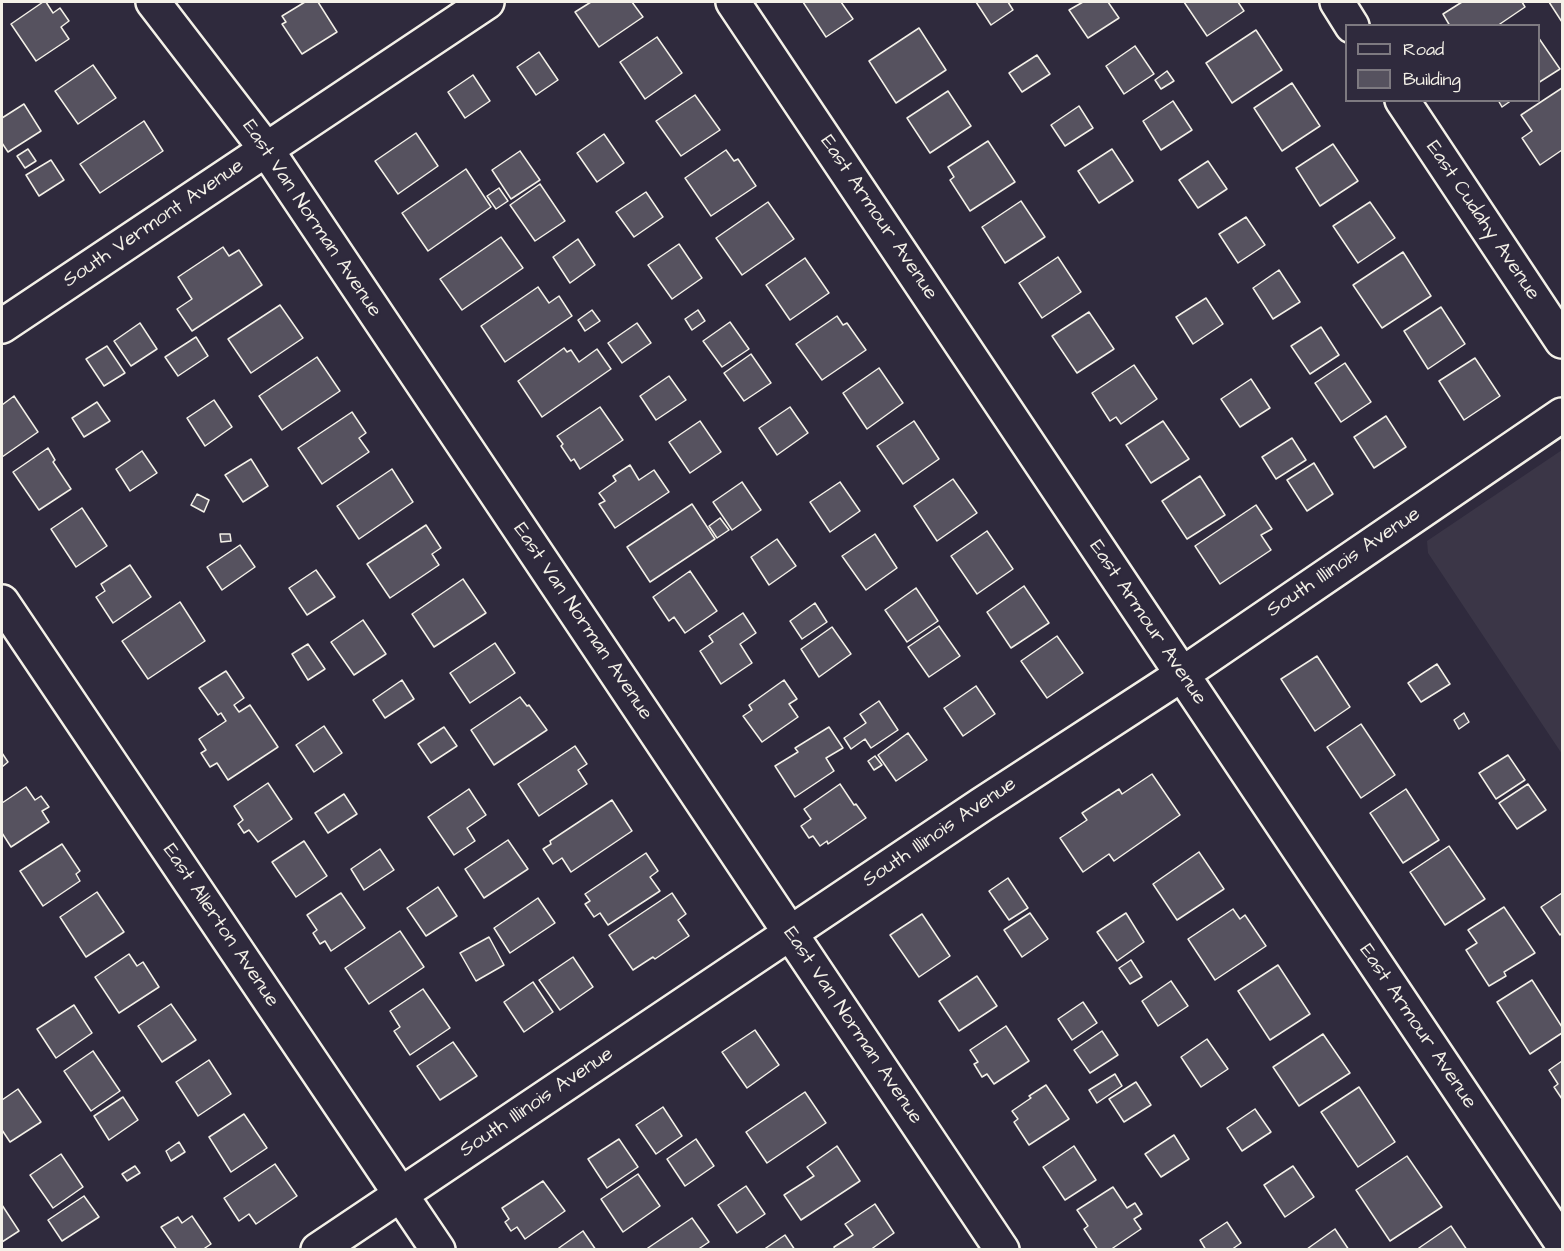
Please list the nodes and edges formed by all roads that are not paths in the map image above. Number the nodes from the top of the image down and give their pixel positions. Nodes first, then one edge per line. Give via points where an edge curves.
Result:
1 (153, 2) edge
2 (487, 2) edge
3 (733, 2) edge
4 (1336, 2) edge
5 (1352, 24) edge
6 (1403, 102) edge
7 (266, 149) junction
8 (2, 326) edge
9 (1563, 341) edge
10 (1563, 415) edge
11 (2, 602) edge
12 (1181, 675) junction
13 (790, 933) junction
14 (400, 1194) junction
15 (1563, 1244) edge
16 (318, 1250) edge
17 (438, 1250) edge
18 (1002, 1250) edge

1 - 7 street, East Van Norman Avenue
2 - 7 street, South Vermont Avenue
3 - 12 street, East Armour Avenue
4 - 5 street
6 - 9 street, East Cudahy Avenue
7 - 8 street, South Vermont Avenue
7 - 13 street, East Van Norman Avenue
10 - 12 street, South Illinois Avenue
11 - 14 street, East Allerton Avenue
12 - 13 street, South Illinois Avenue
12 - 15 street, East Armour Avenue
13 - 14 street, South Illinois Avenue
13 - 18 street, East Van Norman Avenue
14 - 16 street, South Illinois Avenue
14 - 17 street, East Allerton Avenue

